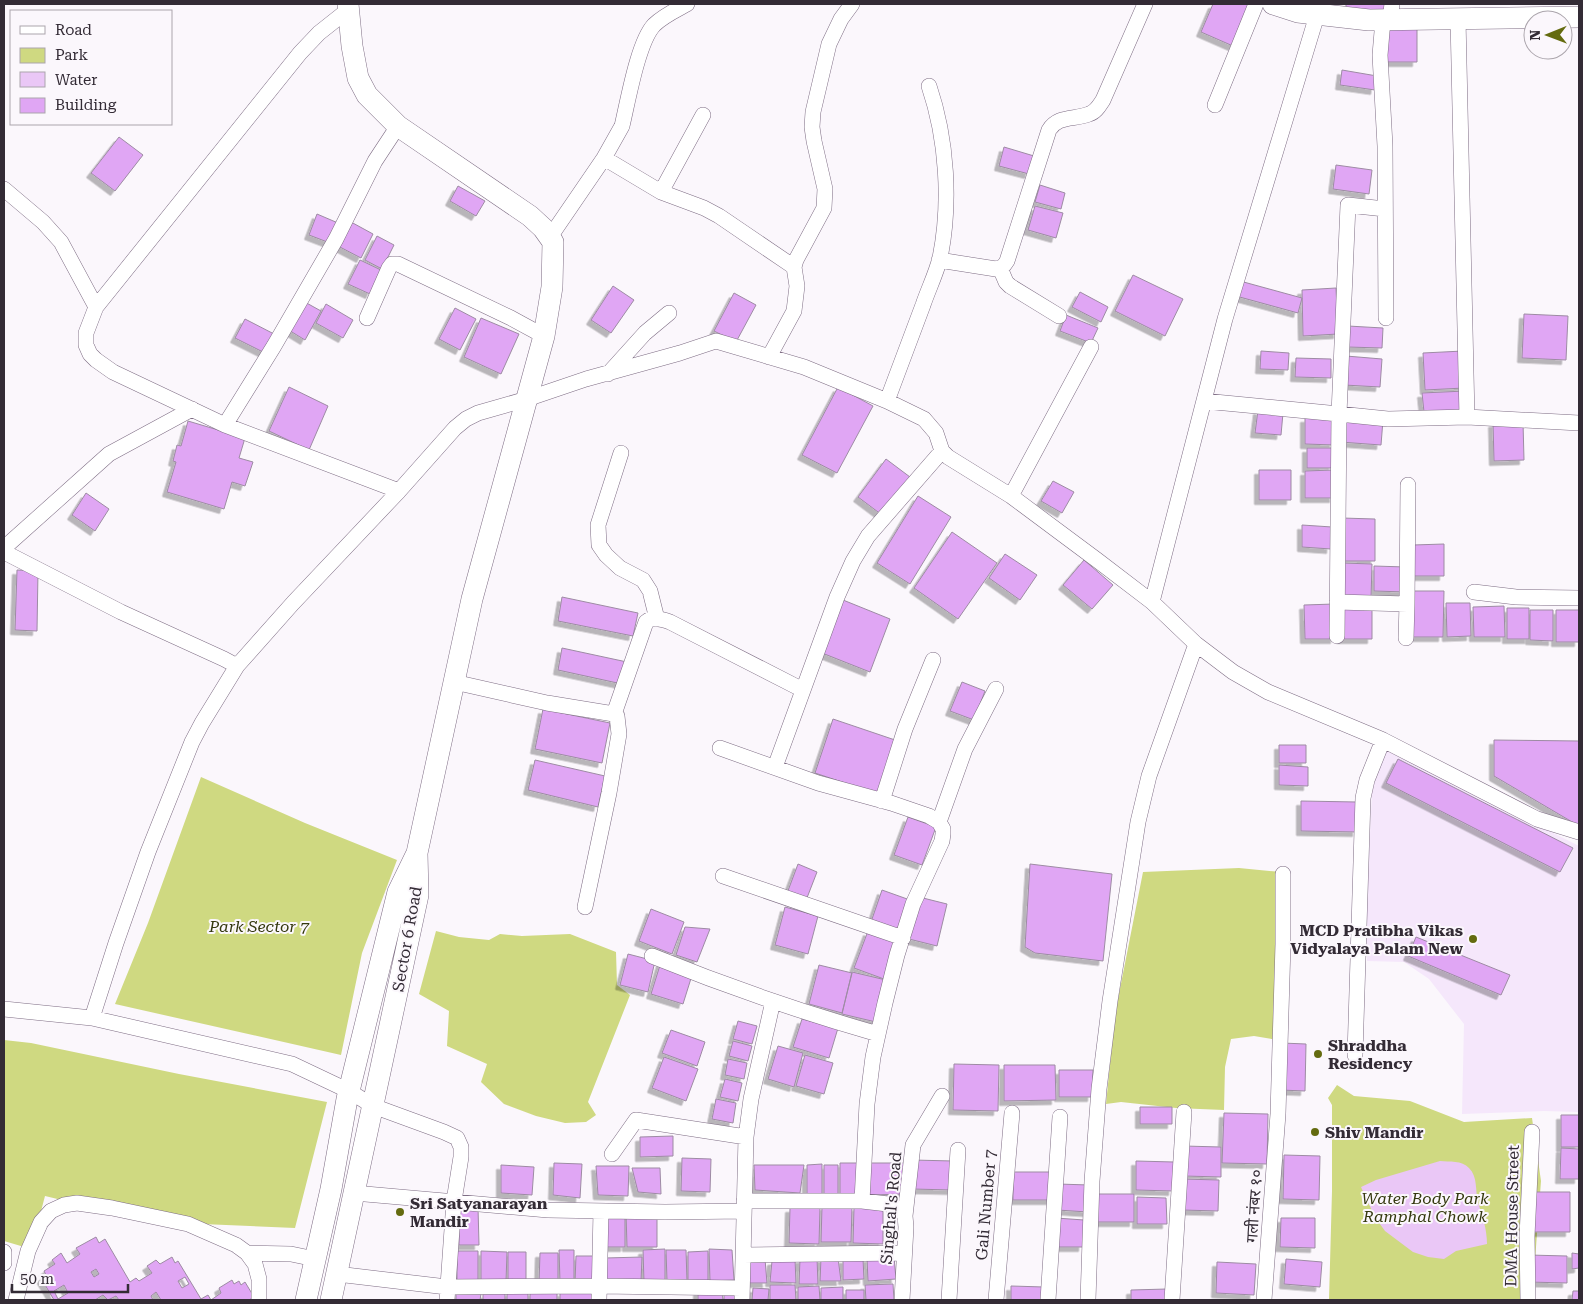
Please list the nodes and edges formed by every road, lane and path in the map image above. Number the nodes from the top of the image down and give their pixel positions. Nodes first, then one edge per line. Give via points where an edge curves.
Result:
1 (687, 4) edge
2 (852, 4) edge
3 (1145, 4) edge
4 (1256, 4) edge
5 (1273, 4) edge
6 (348, 7) edge
7 (1388, 14) edge
8 (1317, 15) junction
9 (1579, 17) edge
10 (1458, 19) junction
11 (929, 86) dead end
12 (1215, 105) dead end
13 (703, 115) dead end
14 (398, 126) junction
15 (604, 158) junction
16 (4, 189) edge
17 (661, 192) junction
18 (1385, 209) junction
19 (550, 236) junction
20 (939, 260) junction
21 (794, 267) junction
22 (1000, 268) junction
23 (96, 307) junction
24 (668, 313) dead end
25 (1059, 316) dead end
26 (367, 318) dead end
27 (1386, 318) dead end
28 (544, 336) junction
29 (1091, 347) dead end
30 (769, 357) junction
31 (608, 374) junction
32 (527, 399) junction
33 (887, 400) junction
34 (1204, 401) junction
35 (192, 409) junction
36 (1339, 414) junction
37 (1468, 417) junction
38 (1579, 423) edge
39 (225, 425) junction
40 (942, 451) junction
41 (621, 453) dead end
42 (1408, 485) dead end
43 (399, 491) junction
44 (1011, 496) junction
45 (4, 548) edge
46 (4, 552) edge
47 (1474, 592) dead end
48 (1579, 598) edge
49 (1152, 602) junction
50 (1337, 602) junction
51 (1407, 604) junction
52 (657, 619) junction
53 (1337, 636) dead end
54 (1406, 638) dead end
55 (1196, 644) junction
56 (933, 660) dead end
57 (237, 666) junction
58 (454, 682) junction
59 (996, 689) dead end
60 (803, 690) junction
61 (614, 714) junction
62 (1383, 740) junction
63 (720, 748) dead end
64 (775, 767) junction
65 (882, 800) junction
66 (939, 822) junction
67 (1579, 832) edge
68 (417, 853) junction
69 (1284, 874) dead end
70 (723, 876) dead end
71 (585, 907) dead end
72 (902, 938) junction
73 (652, 956) dead end
74 (772, 1001) junction
75 (4, 1009) edge
76 (92, 1018) junction
77 (878, 1034) junction
78 (1354, 1055) dead end
79 (349, 1091) junction
80 (942, 1096) dead end
81 (373, 1106) junction
82 (1184, 1112) dead end
83 (1012, 1113) dead end
84 (1060, 1117) dead end
85 (1532, 1132) dead end
86 (746, 1138) junction
87 (958, 1150) dead end
88 (612, 1154) dead end
89 (354, 1193) junction
90 (454, 1201) junction
91 (862, 1201) junction
92 (744, 1206) junction
93 (601, 1211) junction
94 (904, 1216) junction
95 (4, 1252) edge
96 (247, 1253) junction
97 (904, 1253) junction
98 (742, 1255) junction
99 (315, 1259) junction
100 (4, 1263) edge
101 (337, 1274) junction
102 (599, 1293) edge
103 (447, 1294) edge
104 (742, 1294) edge
105 (16, 1300) edge
106 (259, 1300) edge
107 (306, 1300) edge
108 (331, 1300) edge
109 (902, 1300) edge
110 (949, 1300) edge
111 (996, 1300) edge
112 (1048, 1300) edge
113 (1088, 1300) edge
114 (1172, 1300) edge
115 (1264, 1300) edge
116 (1528, 1300) edge

1 - 15 street via 654,25 646,36 622,126
2 - 21 street via 829,44 814,106 812,128 826,188 824,208
3 - 22 street via 1098,107 1089,115 1056,122 1049,130 1007,261
4 - 12 street
5 - 8 street
6 - 14 street via 358,78 367,94
6 - 23 street via 300,53
7 - 8 street via 1369,20
7 - 10 street
7 - 18 street via 1380,55
8 - 34 street via 1229,306
9 - 10 street
10 - 37 street
11 - 20 street via 940,124 944,169 945,209
13 - 17 street
14 - 19 street via 530,216
14 - 39 street via 375,161 336,239
15 - 17 street
15 - 19 street
16 - 23 street via 61,242
17 - 21 street via 719,216
18 - 27 street
18 - 36 street via 1348,205
19 - 28 street via 552,287
20 - 22 street
20 - 33 street
21 - 30 street via 797,286 794,311
22 - 25 street via 1010,286
23 - 35 street via 85,338 90,354 113,372
24 - 31 street via 645,332
26 - 28 street via 389,268 398,264
28 - 32 street
29 - 44 street
30 - 31 street via 716,341
30 - 33 street via 804,367
31 - 32 street
32 - 43 street via 466,419
32 - 58 street via 472,599
33 - 40 street via 931,425
34 - 36 street
34 - 49 street
35 - 39 street
35 - 45 street via 109,454
36 - 37 street via 1388,419
36 - 50 street
37 - 38 street
39 - 43 street
40 - 44 street
40 - 60 street via 868,536 853,561
41 - 52 street via 598,525 599,545 620,568 643,580 650,591
42 - 51 street
43 - 57 street
44 - 49 street
46 - 57 street
47 - 48 street via 1516,597
49 - 55 street
50 - 51 street
50 - 53 street
51 - 54 street
52 - 60 street via 670,622
52 - 61 street via 646,622
55 - 62 street via 1233,672 1268,692
55 - 113 street via 1149,776 1138,822 1099,1088
56 - 65 street via 905,729
57 - 76 street via 192,742 148,852
58 - 61 street
58 - 68 street
59 - 66 street via 965,749
60 - 64 street
61 - 71 street via 620,734
62 - 67 street via 1537,819
62 - 78 street via 1363,798
63 - 64 street
64 - 65 street via 818,783
65 - 66 street
66 - 72 street via 944,834 942,841 913,904
68 - 79 street, Sector 6 Road via 398,892
68 - 81 street, Sector 6 Road via 418,895
69 - 115 street, गली नंबर १० via 1278,1114
70 - 72 street
72 - 77 street
73 - 74 street
74 - 77 street
74 - 86 street
75 - 76 street
76 - 79 street via 292,1064
77 - 91 street via 867,1104
79 - 81 street
79 - 99 street, Sector 6 Road
80 - 94 street, Singhal's Road via 913,1145
81 - 89 street, Sector 6 Road
81 - 90 street via 457,1138 461,1157
82 - 114 street
83 - 111 street, Gali Number 7
84 - 112 street
85 - 116 street, DMA House Street via 1527,1236
86 - 88 street via 636,1120
86 - 92 street
87 - 110 street
89 - 90 street
89 - 101 street, Sector 6 Road
90 - 93 street via 513,1208
90 - 103 street
91 - 92 street
91 - 94 street via 888,1204 902,1211
92 - 93 street via 665,1212
92 - 98 street
93 - 102 street
94 - 97 street, Singhal's Road
95 - 100 street
96 - 99 street via 291,1254
96 - 105 street via 188,1224 112,1208 77,1203 64,1205 51,1211 41,1222 28,1252
96 - 106 street via 255,1264 259,1279
97 - 98 street
97 - 109 street, Singhal's Road
98 - 104 street
99 - 107 street, Sector 6 Road
101 - 103 street
101 - 108 street, Sector 6 Road
102 - 103 street
102 - 104 street

